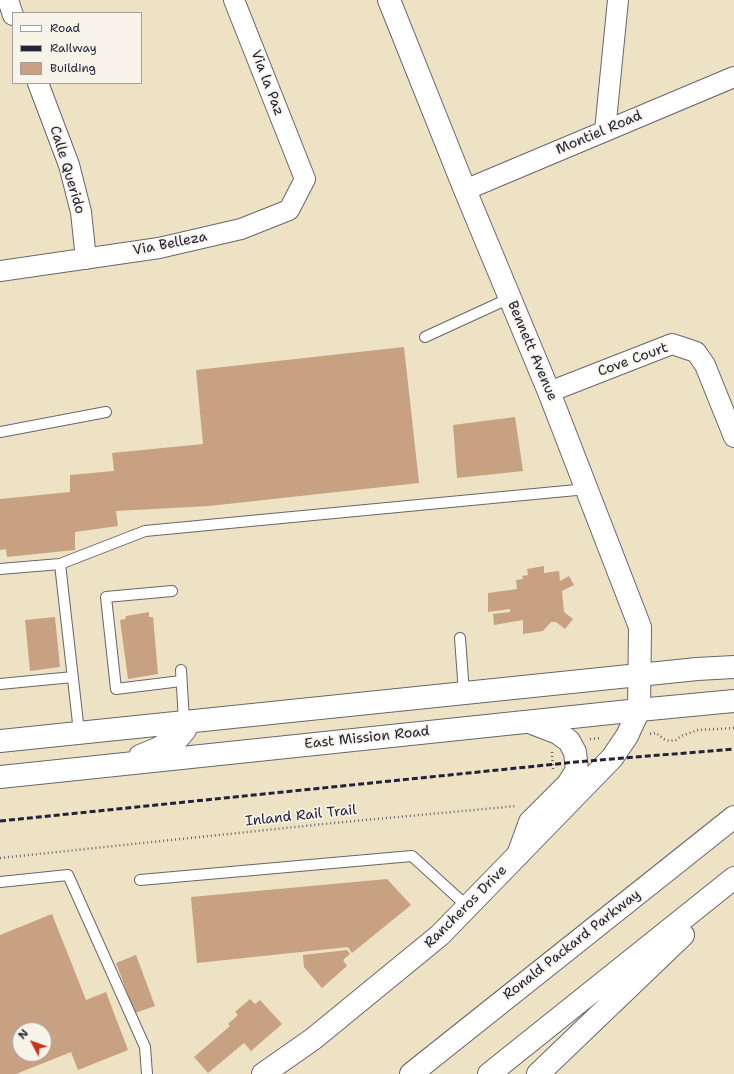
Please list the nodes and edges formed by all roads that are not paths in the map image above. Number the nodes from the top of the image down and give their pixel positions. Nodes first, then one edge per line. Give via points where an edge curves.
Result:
1 (8, 0) edge
2 (234, 0) edge
3 (389, 0) edge
4 (618, 0) edge
5 (12, 12) edge
6 (734, 77) edge
7 (38, 84) edge
8 (605, 131) junction
9 (300, 167) joint
10 (465, 190) junction
11 (86, 258) junction
12 (0, 271) edge
13 (510, 298) junction
14 (425, 337) dead end
15 (549, 392) junction
16 (106, 412) dead end
17 (0, 432) edge
18 (734, 437) edge
19 (587, 489) junction
20 (60, 564) junction
21 (0, 569) edge
22 (172, 591) dead end
23 (460, 638) dead end
24 (734, 666) edge
25 (640, 675) junction
26 (73, 676) junction
27 (0, 684) edge
28 (464, 693) junction
29 (734, 701) edge
30 (639, 710) junction
31 (184, 721) junction
32 (529, 722) junction
33 (79, 732) junction
34 (0, 741) edge
35 (120, 765) junction
36 (0, 777) edge
37 (734, 817) edge
38 (518, 855) junction
39 (734, 878) edge
40 (140, 880) dead end
41 (0, 882) edge
42 (734, 885) edge
43 (468, 907) junction
44 (147, 1074) edge
45 (263, 1074) edge
46 (411, 1074) edge
47 (489, 1074) edge
48 (538, 1074) edge

1 - 5 street
2 - 9 street, Via la Paz
3 - 10 main road, Bennett Avenue
4 - 8 street
6 - 8 street, Montiel Road
7 - 11 street, Calle Querido via 69,165 81,212
8 - 10 street, Montiel Road
9 - 11 street, Via Belleza via 304,179 289,210 241,229 159,248
10 - 13 main road, Bennett Avenue
11 - 12 street, Via Belleza
13 - 14 lane
13 - 15 main road, Bennett Avenue
15 - 18 street, Cove Court via 672,344 696,352 705,365
15 - 19 main road, Bennett Avenue
16 - 17 lane
19 - 20 lane via 145,531
19 - 25 main road, Bennett Avenue via 640,628
20 - 21 lane
20 - 26 lane
22 - 31 lane via 106,597 116,690 181,675
23 - 28 lane
24 - 25 main road
25 - 28 main road
25 - 30 main road, Bennett Avenue
26 - 27 lane
26 - 33 lane
28 - 31 main road
29 - 30 main road, East Mission Road
30 - 32 main road, East Mission Road
30 - 38 main road, Rancheros Drive via 627,736 612,758
31 - 33 main road
31 - 35 main road via 185,730 179,737
32 - 35 main road, East Mission Road
32 - 38 main road via 558,733 569,741 575,752 577,770 568,784 530,822
33 - 34 main road
35 - 36 main road, East Mission Road
37 - 46 main road, Ronald Packard Parkway
38 - 43 main road, Rancheros Drive
39 - 47 main road
40 - 43 lane via 412,856
41 - 44 lane via 68,875 145,1047
42 - 48 main road
43 - 45 main road, Rancheros Drive via 434,940 313,1039

